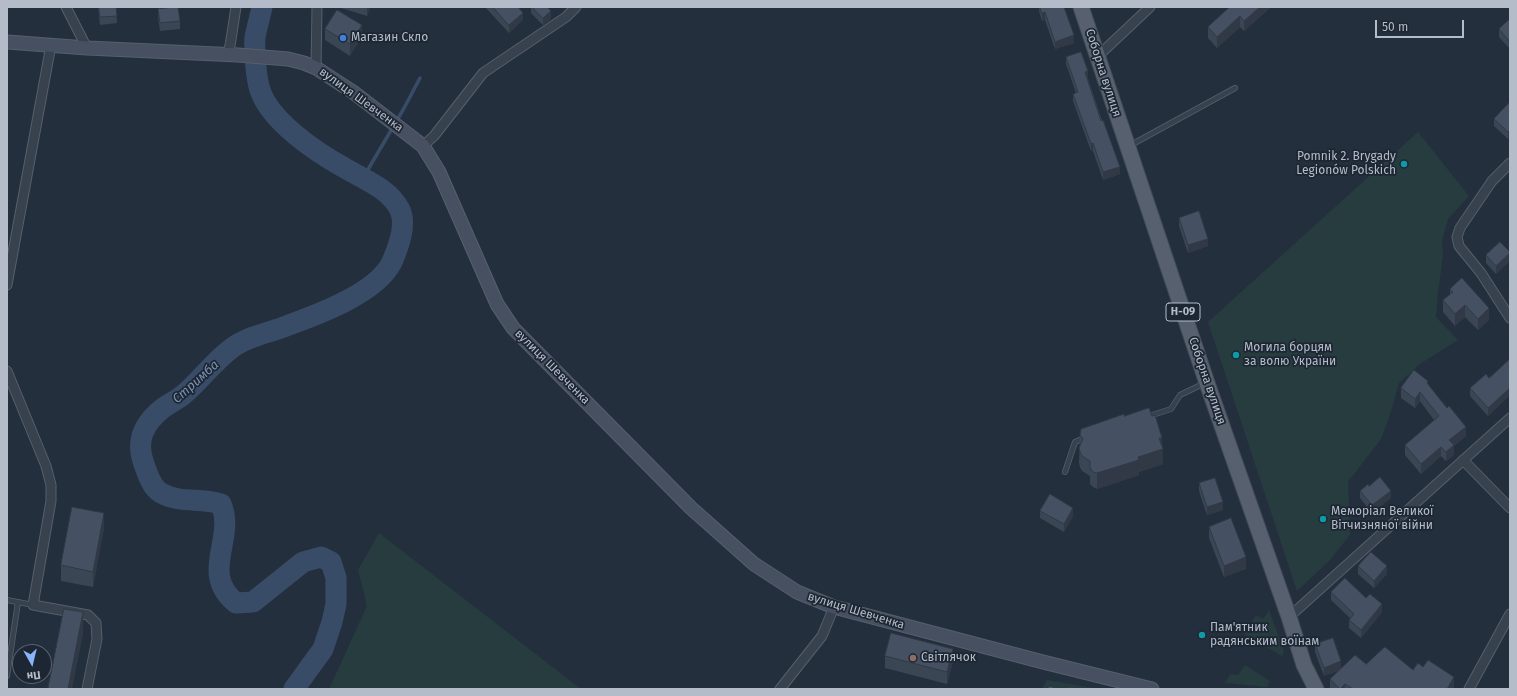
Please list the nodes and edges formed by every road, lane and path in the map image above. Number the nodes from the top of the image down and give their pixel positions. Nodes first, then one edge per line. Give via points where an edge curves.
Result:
1 (66, 7) edge
2 (236, 7) edge
3 (317, 7) edge
4 (576, 7) edge
5 (1081, 7) edge
6 (1150, 7) edge
7 (7, 42) edge
8 (51, 46) junction
9 (87, 48) junction
10 (232, 55) junction
11 (1098, 56) junction
12 (316, 68) junction
13 (1234, 88) dead end
14 (423, 146) junction
15 (1128, 147) junction
16 (1510, 163) edge
17 (7, 285) edge
18 (1510, 318) edge
19 (7, 371) edge
20 (1207, 383) junction
21 (1510, 418) edge
22 (1141, 419) edge
23 (1089, 436) edge
24 (1463, 460) junction
25 (1065, 472) dead end
26 (1510, 508) edge
27 (7, 600) edge
28 (18, 602) junction
29 (33, 605) junction
30 (834, 607) junction
31 (1510, 614) edge
32 (1289, 617) junction
33 (1304, 665) junction
34 (7, 676) edge
35 (87, 689) edge
36 (780, 689) edge
37 (1152, 689) edge
38 (1304, 689) edge
39 (1316, 689) edge
40 (1469, 689) edge

1 - 9 street
2 - 10 street via 230,46
3 - 12 street
4 - 14 street via 566,17 483,73 434,136
5 - 11 main road, Соборна вулиця / Н-09
6 - 11 street
7 - 8 street, вулиця Шевченка
8 - 9 street, вулиця Шевченка
8 - 17 street
9 - 10 street, вулиця Шевченка
10 - 12 street, вулиця Шевченка via 288,59
11 - 15 main road, Соборна вулиця / Н-09
12 - 14 street, вулиця Шевченка via 353,92
13 - 15 lane
14 - 30 street, вулиця Шевченка via 439,172 497,304 513,328 691,508 754,564 797,592
15 - 20 main road, Соборна вулиця / Н-09
16 - 18 street via 1492,181 1460,228 1457,237 1460,246
19 - 29 street via 46,466 51,485 51,501
20 - 22 lane via 1180,395 1171,409
20 - 32 main road, Соборна вулиця / Н-09
21 - 24 street
23 - 25 lane via 1075,442
24 - 26 street
24 - 32 street
27 - 28 lane
28 - 29 lane
28 - 34 lane
29 - 35 street via 88,615 96,623 97,639
30 - 36 street via 822,636
30 - 37 street, вулиця Шевченка
31 - 40 street
32 - 33 main road, Н-09
33 - 38 main road, Н-09
33 - 39 main road, Н-09

